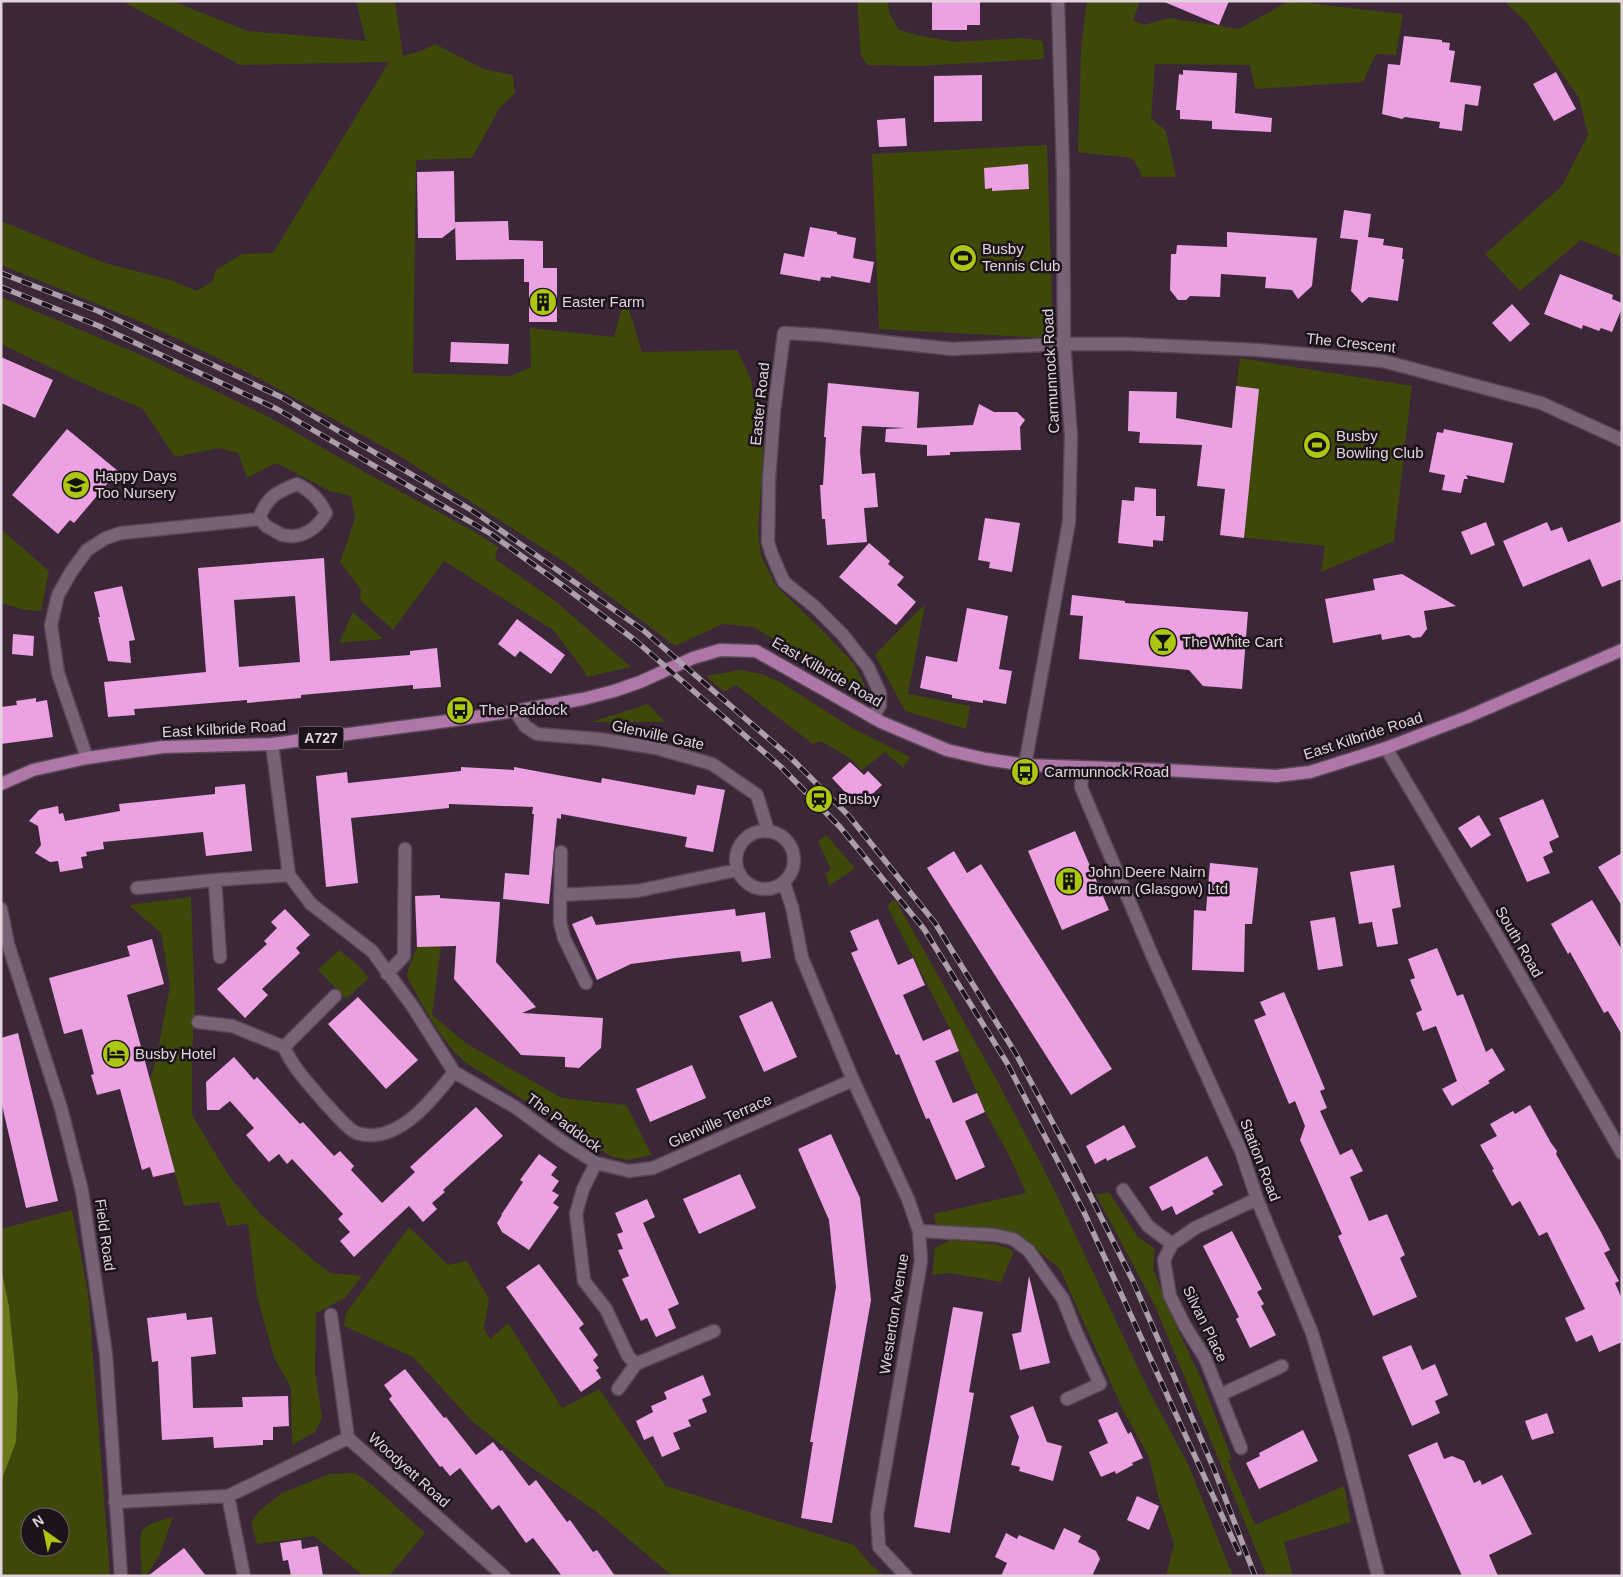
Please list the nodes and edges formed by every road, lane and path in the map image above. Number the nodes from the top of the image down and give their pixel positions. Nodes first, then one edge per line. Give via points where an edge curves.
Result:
1 (1058, 1) edge
2 (1064, 344) junction
3 (1622, 440) edge
4 (261, 518) junction
5 (1622, 650) edge
6 (515, 710) junction
7 (873, 718) junction
8 (272, 744) junction
9 (1386, 748) junction
10 (87, 758) junction
11 (1025, 765) junction
12 (1083, 768) junction
13 (1, 784) edge
14 (768, 831) junction
15 (405, 848) dead end
16 (561, 852) dead end
17 (737, 870) junction
18 (289, 875) junction
19 (215, 880) junction
20 (784, 884) junction
21 (137, 888) dead end
22 (560, 895) junction
23 (1, 909) edge
24 (220, 957) dead end
25 (387, 974) junction
26 (586, 983) dead end
27 (335, 996) dead end
28 (198, 1022) dead end
29 (284, 1047) junction
30 (454, 1072) junction
31 (853, 1080) junction
32 (1622, 1153) edge
33 (596, 1163) junction
34 (1123, 1190) dead end
35 (1257, 1199) junction
36 (919, 1231) junction
37 (1172, 1244) junction
38 (331, 1315) dead end
39 (714, 1331) dead end
40 (636, 1364) junction
41 (1282, 1366) dead end
42 (618, 1389) dead end
43 (1220, 1395) junction
44 (1067, 1399) dead end
45 (348, 1438) junction
46 (1241, 1448) dead end
47 (228, 1496) junction
48 (115, 1502) junction
49 (121, 1576) edge
50 (244, 1576) edge
51 (504, 1576) edge
52 (906, 1576) edge
53 (1378, 1576) edge

1 - 2 street, Carmunnock Road
2 - 3 street, The Crescent via 1258,350 1383,361 1541,403
2 - 7 street, Easter Road via 952,349 784,332 774,411 768,542 784,582 843,635 868,667 880,693 880,705
2 - 11 street, Carmunnock Road via 1071,436 1069,522
4 - 4 street via 265,502 278,491 297,484 309,490 326,513 312,530 299,535 283,536 263,524
4 - 10 street via 121,533 87,550 71,572 58,595 51,625 58,673
5 - 9 main road, East Kilbride Road / A727
6 - 7 main road, East Kilbride Road / A727 via 614,691 693,658 737,649 756,651
6 - 8 main road, East Kilbride Road / A727
6 - 14 street, Glenville Gate via 525,726 537,734 598,738 656,748 712,764 757,795
7 - 11 main road, East Kilbride Road / A727 via 947,750
8 - 10 main road, East Kilbride Road / A727 via 162,747
8 - 18 street, The Paddock
9 - 12 main road, East Kilbride Road / A727 via 1310,772 1276,776
9 - 32 street, South Road
10 - 13 main road, East Kilbride Road / A727 via 33,770
11 - 12 main road, East Kilbride Road / A727
12 - 35 street, Station Road via 1081,787 1240,1151
14 - 17 street via 758,832 742,842 736,860
14 - 20 street via 788,841 794,852 795,863
15 - 25 street via 404,956
16 - 22 street
17 - 20 street via 748,885 757,889 766,890
17 - 22 street via 638,891
18 - 19 street
18 - 25 street, The Paddock via 311,904 372,952
19 - 21 street
19 - 24 street
20 - 31 street, Westerton Avenue via 802,958
22 - 26 street via 560,922 564,938
23 - 48 street, Field Road via 8,944 61,1108 82,1192 106,1354
25 - 30 street, The Paddock via 413,1007
27 - 29 street
28 - 29 street via 232,1026
29 - 30 street via 300,1074 337,1116 356,1133 376,1136 385,1135 413,1118
30 - 33 street, The Paddock via 515,1106
31 - 33 street, Glenville Terrace via 653,1168 629,1171
31 - 36 street, Westerton Avenue via 908,1199
33 - 40 street, The Paddock via 583,1189 576,1214 584,1281 606,1309 628,1356
34 - 37 street via 1148,1226
35 - 37 street via 1194,1228
35 - 53 street, Station Road via 1312,1334 1343,1437
36 - 44 street via 995,1235 1013,1239 1029,1251 1063,1299 1100,1384
36 - 52 street, Westerton Avenue via 921,1261 877,1514 879,1547
37 - 43 street, Silvan Place via 1164,1260 1170,1296 1206,1358
38 - 45 street
39 - 40 street
40 - 42 street
41 - 43 street
43 - 46 street, Silvan Place
45 - 47 street, Woodyett Road
45 - 51 street, Woodyett Road
47 - 48 street, Woodyett Road
47 - 50 street
48 - 49 street, Field Road

